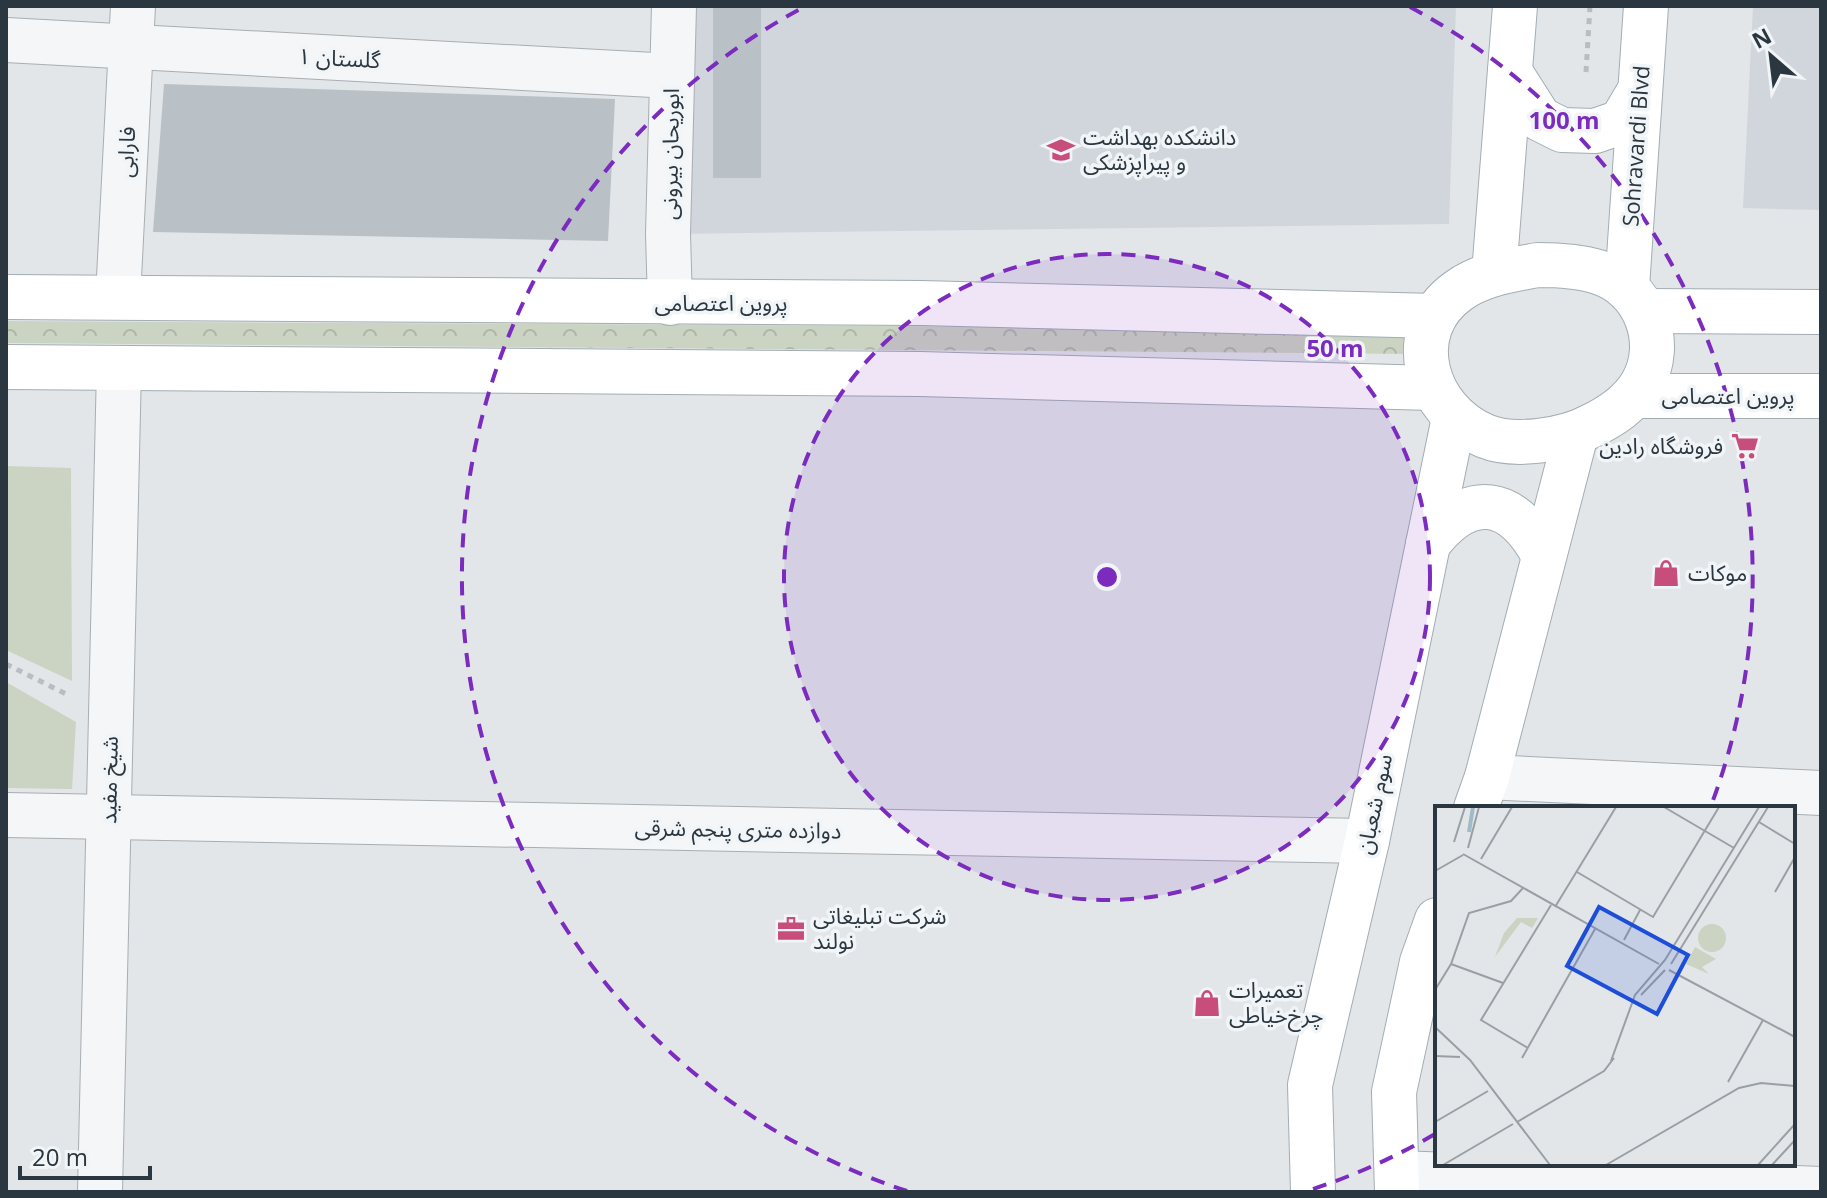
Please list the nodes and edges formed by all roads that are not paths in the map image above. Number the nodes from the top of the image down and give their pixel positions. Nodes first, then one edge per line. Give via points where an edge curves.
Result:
1 (674, 6) edge
2 (1515, 6) edge
3 (1646, 6) edge
4 (132, 27) edge
5 (6, 40) edge
6 (1510, 72) junction
7 (672, 76) junction
8 (1640, 90) junction
9 (1494, 274) junction
10 (6, 297) edge
11 (118, 297) junction
12 (1636, 299) junction
13 (670, 303) junction
14 (1821, 312) edge
15 (1435, 316) junction
16 (6, 367) edge
17 (119, 368) junction
18 (1634, 396) junction
19 (1821, 396) edge
20 (1443, 403) junction
21 (1576, 434) junction
22 (1428, 544) junction
23 (1544, 556) junction
24 (1481, 793) edge
25 (1821, 793) edge
26 (6, 815) edge
27 (108, 817) junction
28 (1367, 841) junction
29 (1435, 926) edge
30 (1397, 1183) edge
31 (1821, 1189) edge
32 (100, 1192) edge
33 (1313, 1192) edge

1 - 7 street, ابوریحان بیرونی
2 - 6 main road
3 - 8 main road, Sohravardi Blvd
4 - 5 street, گلستان ۱
4 - 7 street, گلستان ۱
4 - 11 street, فارابی
6 - 8 main road via 1540,119 1562,130 1595,131 1621,122
6 - 9 main road
7 - 13 street, ابوریحان بیرونی
8 - 12 main road, Sohravardi Blvd
9 - 12 main road via 1538,265 1570,266 1601,272
9 - 15 main road via 1458,291
10 - 11 main road, پروین اعتصامی
11 - 13 main road, پروین اعتصامی
12 - 14 main road
12 - 18 main road via 1654,342 1648,373
13 - 15 main road, پروین اعتصامی via 921,303
15 - 20 main road via 1425,347
16 - 17 main road
17 - 20 main road via 920,374
17 - 27 street, شیخ مفید
18 - 19 main road, پروین اعتصامی
18 - 21 main road
20 - 21 main road via 1487,437 1534,442
20 - 22 main road, سوم شعبان
21 - 23 main road
22 - 23 main road via 1461,512 1486,506 1510,512 1532,533
22 - 28 main road, سوم شعبان
23 - 24 main road
24 - 25 street
26 - 27 street, دوازده متری پنجم شرقی
27 - 28 street, دوازده متری پنجم شرقی
27 - 32 street, شیخ مفید
28 - 33 main road, سوم شعبان via 1310,1085
29 - 30 main road via 1394,1092
30 - 31 street

